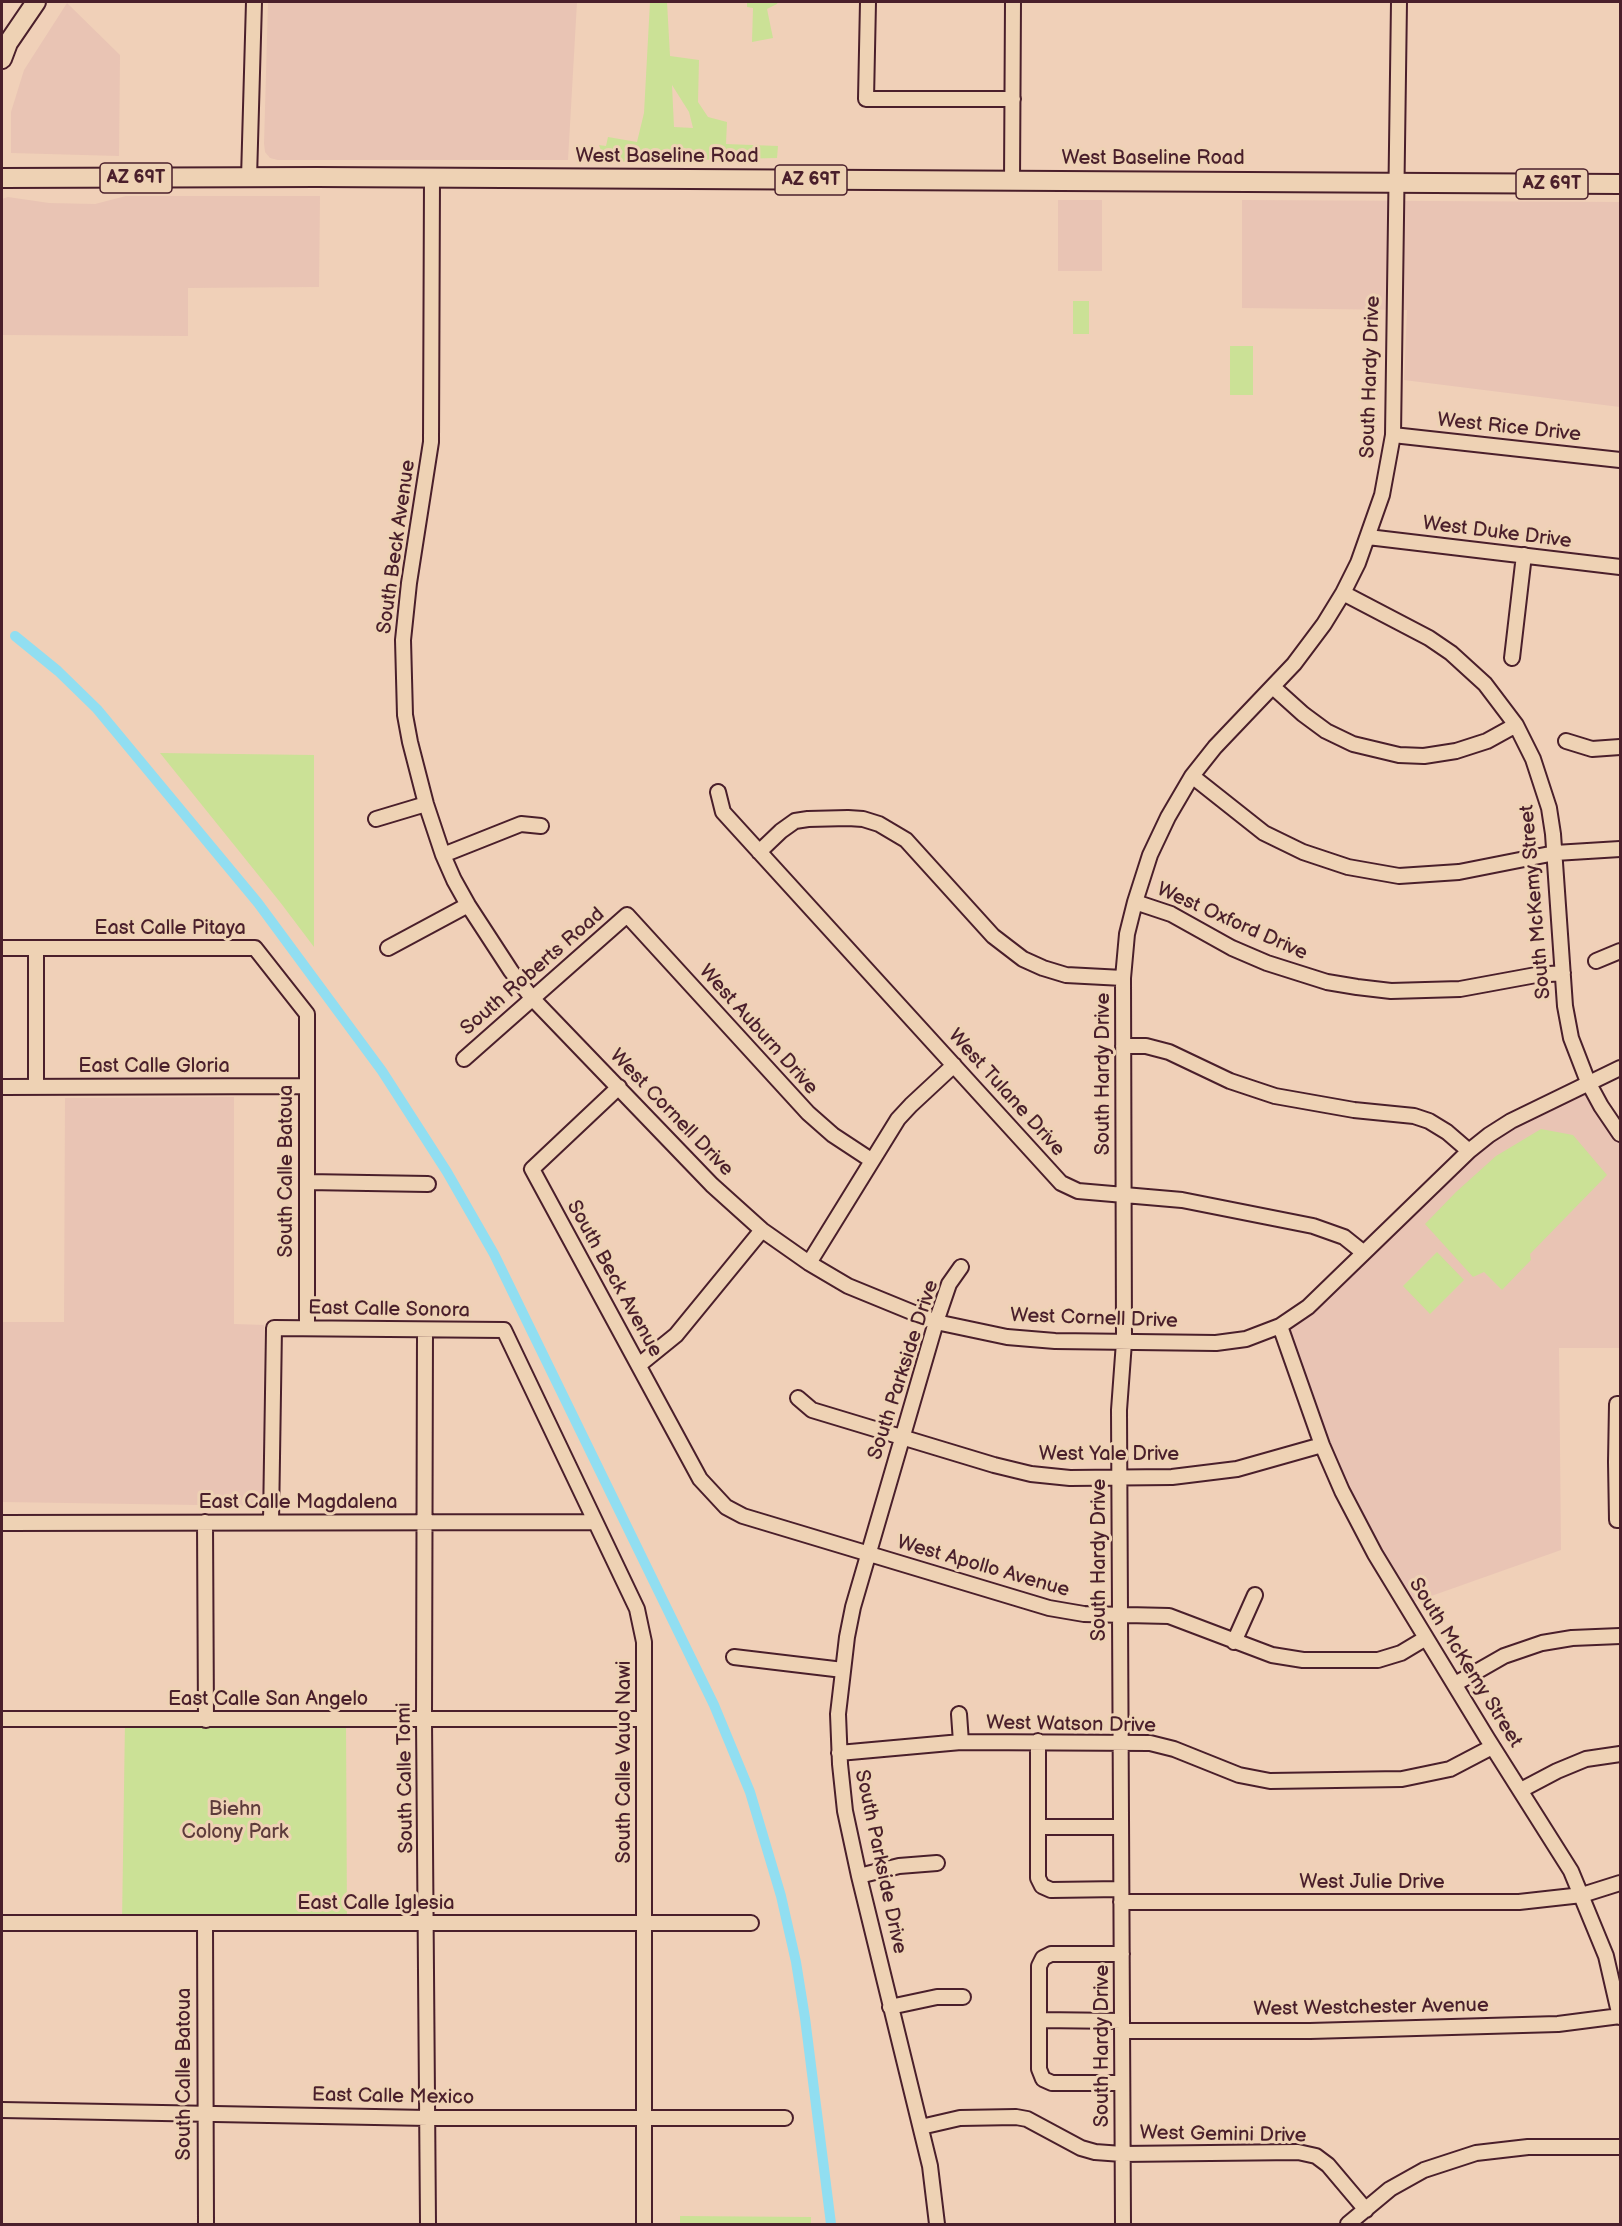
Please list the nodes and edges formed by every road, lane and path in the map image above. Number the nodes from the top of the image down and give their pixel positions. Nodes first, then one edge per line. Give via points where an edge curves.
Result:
1 (36, 2) edge
2 (254, 2) edge
3 (868, 2) edge
4 (1013, 2) edge
5 (1399, 2) edge
6 (2, 59) edge
7 (1013, 99) junction
8 (2, 178) edge
9 (249, 178) junction
10 (432, 178) junction
11 (1012, 181) junction
12 (1395, 183) junction
13 (1620, 184) edge
14 (1393, 435) junction
15 (1620, 460) edge
16 (1368, 537) junction
17 (1524, 555) junction
18 (1620, 567) edge
19 (1343, 593) junction
20 (1512, 658) dead end
21 (1273, 687) junction
22 (1516, 725) junction
23 (1566, 741) dead end
24 (1620, 747) edge
25 (1192, 776) junction
26 (718, 792) dead end
27 (426, 804) junction
28 (376, 819) dead end
29 (541, 826) dead end
30 (1620, 849) edge
31 (759, 852) junction
32 (1555, 853) junction
33 (443, 855) junction
34 (1134, 902) junction
35 (468, 905) junction
36 (627, 915) joint
37 (2, 948) edge
38 (36, 948) junction
39 (388, 948) dead end
40 (1620, 951) edge
41 (1596, 961) dead end
42 (1563, 973) junction
43 (1123, 978) junction
44 (532, 998) junction
45 (307, 1014) joint
46 (1123, 1046) junction
47 (464, 1059) dead end
48 (954, 1065) junction
49 (1620, 1068) edge
50 (1588, 1082) junction
51 (307, 1086) junction
52 (36, 1087) junction
53 (619, 1087) junction
54 (2, 1088) edge
55 (1620, 1134) edge
56 (1469, 1151) junction
57 (872, 1160) junction
58 (307, 1182) junction
59 (428, 1184) dead end
60 (1123, 1195) junction
61 (762, 1230) junction
62 (1364, 1253) junction
63 (809, 1263) junction
64 (961, 1267) dead end
65 (936, 1322) junction
66 (1280, 1326) junction
67 (307, 1328) junction
68 (425, 1330) junction
69 (504, 1330) joint
70 (1124, 1342) junction
71 (639, 1365) junction
72 (798, 1398) dead end
73 (1618, 1404) edge
74 (902, 1437) junction
75 (1322, 1445) junction
76 (1120, 1478) junction
77 (726, 1507) joint
78 (1619, 1520) edge
79 (205, 1522) junction
80 (271, 1522) junction
81 (595, 1522) junction
82 (2, 1523) edge
83 (425, 1523) junction
84 (868, 1555) junction
85 (1255, 1596) dead end
86 (1120, 1614) junction
87 (1620, 1636) edge
88 (1426, 1638) junction
89 (1234, 1642) junction
90 (734, 1657) dead end
91 (843, 1670) junction
92 (1455, 1684) junction
93 (959, 1714) dead end
94 (2, 1719) edge
95 (643, 1719) junction
96 (206, 1720) junction
97 (424, 1720) junction
98 (1038, 1741) junction
99 (961, 1742) junction
100 (1120, 1742) junction
101 (1492, 1747) junction
102 (839, 1753) junction
103 (1620, 1754) edge
104 (1521, 1790) junction
105 (1039, 1827) junction
106 (1121, 1827) junction
107 (937, 1863) dead end
108 (859, 1876) junction
109 (1620, 1884) edge
110 (1582, 1895) junction
111 (1121, 1896) junction
112 (2, 1923) edge
113 (644, 1923) junction
114 (752, 1923) dead end
115 (205, 1924) junction
116 (426, 1924) junction
117 (1122, 1954) junction
118 (963, 1997) dead end
119 (890, 2007) junction
120 (1620, 2016) edge
121 (1039, 2020) junction
122 (1122, 2026) junction
123 (1122, 2083) junction
124 (2, 2110) edge
125 (204, 2112) junction
126 (428, 2118) junction
127 (644, 2118) junction
128 (784, 2118) dead end
129 (921, 2127) junction
130 (1620, 2147) edge
131 (1122, 2154) junction
132 (1366, 2210) junction
133 (206, 2224) edge
134 (428, 2224) edge
135 (644, 2224) edge
136 (936, 2224) edge
137 (1123, 2224) edge
138 (1348, 2224) edge

1 - 6 main road via 8,43
2 - 9 street
3 - 7 street via 866,99
4 - 7 street
5 - 12 street, South Hardy Drive
7 - 11 street
8 - 9 main road, West Baseline Road / AZ 69T
9 - 10 main road, West Baseline Road / AZ 69T
10 - 11 main road, West Baseline Road / AZ 69T
10 - 27 street, South Beck Avenue via 431,442 408,583 403,640 405,715
11 - 12 main road, West Baseline Road / AZ 69T
12 - 13 main road, West Baseline Road / AZ 69T
12 - 14 street, South Hardy Drive
14 - 15 street, West Rice Drive
14 - 16 street, South Hardy Drive via 1382,495
16 - 17 street, West Duke Drive
16 - 19 street, South Hardy Drive
17 - 18 street, West Duke Drive
17 - 20 street
19 - 21 street, South Hardy Drive via 1306,649
19 - 22 street, South McKemy Street via 1429,638 1456,657 1485,684
21 - 22 street via 1326,731 1353,744 1399,755 1456,752
21 - 25 street, South Hardy Drive
22 - 32 street, South McKemy Street via 1544,787
23 - 24 street via 1592,749
25 - 32 street via 1264,833 1348,867 1399,876 1459,872
25 - 34 street, South Hardy Drive via 1160,833
26 - 31 street, West Tulane Drive via 723,812
27 - 28 street
27 - 33 street, South Beck Avenue
29 - 33 street via 520,824
30 - 32 street
31 - 43 street via 795,821 848,818 879,824 906,840 993,936 1023,959 1066,975
31 - 48 street, West Tulane Drive
32 - 42 street, South McKemy Street
33 - 35 street, South Beck Avenue
34 - 42 street, West Oxford Drive via 1171,914 1267,963 1357,987 1391,991 1460,989
34 - 43 street, South Hardy Drive
35 - 39 street
35 - 44 street, South Beck Avenue
36 - 44 street, South Roberts Road
36 - 57 street, West Auburn Drive via 807,1113
37 - 38 street, East Calle Pitaya
38 - 45 street, East Calle Pitaya via 255,948
38 - 52 street
40 - 41 street
42 - 50 street, South McKemy Street via 1571,1038
43 - 46 street, South Hardy Drive
44 - 47 street, South Roberts Road
44 - 53 street, West Cornell Drive
45 - 51 street, South Calle Batoua
46 - 56 street via 1169,1052 1230,1081 1275,1096 1414,1116 1447,1132
46 - 60 street, South Hardy Drive
48 - 57 street via 898,1119
48 - 60 street, West Tulane Drive via 1061,1183 1078,1191
49 - 50 street, West Cornell Drive
50 - 55 street
50 - 56 street, West Cornell Drive via 1510,1121
51 - 52 street, East Calle Gloria
51 - 58 street, South Calle Batoua
52 - 54 street, East Calle Gloria
53 - 61 street, West Cornell Drive via 712,1185
53 - 71 street, South Beck Avenue via 532,1168
56 - 62 street, West Cornell Drive
57 - 63 street
58 - 59 street
58 - 67 street, South Calle Batoua
60 - 62 street, West Tulane Drive via 1182,1200 1313,1226 1344,1237
60 - 70 street, South Hardy Drive
61 - 63 street, West Cornell Drive
61 - 71 street via 676,1335
62 - 66 street, West Cornell Drive via 1308,1307
63 - 65 street, West Cornell Drive via 848,1286
64 - 65 street, South Parkside Drive via 949,1284
65 - 70 street, West Cornell Drive via 1007,1337
65 - 74 street, South Parkside Drive
66 - 70 street, West Cornell Drive via 1246,1339 1216,1343
66 - 75 street, South McKemy Street
67 - 68 street, East Calle Sonora
67 - 80 street, East Calle Sonora via 274,1328
68 - 69 street, East Calle Sonora
68 - 83 street, South Calle Tomi
69 - 81 street, South Calle Vauo Nawi
70 - 76 street, South Hardy Drive
71 - 77 street, South Beck Avenue via 700,1479
72 - 74 street, West Yale Drive via 812,1410
73 - 78 street
74 - 76 street, West Yale Drive via 1031,1474
74 - 84 street, South Parkside Drive
75 - 76 street, West Yale Drive via 1237,1469
75 - 88 street, South McKemy Street via 1375,1554
76 - 86 street, South Hardy Drive
77 - 84 street, West Apollo Avenue via 743,1516
79 - 80 street, East Calle Magdalena
79 - 82 street, East Calle Magdalena
79 - 96 street
80 - 83 street, East Calle Magdalena
81 - 83 street, East Calle Magdalena
81 - 95 street, South Calle Vauo Nawi via 638,1609 644,1642
83 - 97 street, South Calle Tomi
84 - 86 street, West Apollo Avenue via 1049,1608 1084,1614
84 - 91 street, South Parkside Drive via 853,1606
85 - 89 street
86 - 89 street, West Apollo Avenue via 1169,1616
86 - 100 street, South Hardy Drive
87 - 92 street via 1542,1643 1504,1656
88 - 89 street, West Apollo Avenue via 1401,1653 1378,1660 1303,1660
88 - 92 street, South McKemy Street
90 - 91 street
91 - 102 street, South Parkside Drive
92 - 101 street, South McKemy Street
93 - 99 street, West Watson Drive
94 - 96 street, East Calle San Angelo
95 - 97 street, East Calle San Angelo
95 - 113 street, South Calle Vauo Nawi
96 - 97 street, East Calle San Angelo
97 - 116 street, South Calle Tomi
98 - 99 street, West Watson Drive
98 - 100 street, West Watson Drive
98 - 105 street
99 - 102 street, West Watson Drive
100 - 101 street, West Watson Drive via 1166,1747 1239,1775 1270,1781 1402,1779 1450,1769
100 - 106 street, South Hardy Drive
101 - 104 street, South McKemy Street
102 - 108 street, South Parkside Drive via 845,1811
103 - 104 street via 1586,1759
104 - 110 street, South McKemy Street
105 - 106 street
105 - 111 street, West Julie Drive via 1038,1878 1042,1886
106 - 111 street, South Hardy Drive
107 - 108 street via 899,1866
108 - 119 street, South Parkside Drive
109 - 110 street, West Julie Drive
110 - 111 street, West Julie Drive via 1518,1902
110 - 120 street, South McKemy Street via 1606,1956
111 - 117 street, South Hardy Drive
112 - 115 street, East Calle Iglesia
113 - 114 street, East Calle Iglesia
113 - 116 street, East Calle Iglesia
113 - 127 street, South Calle Vauo Nawi
115 - 116 street, East Calle Iglesia
115 - 125 street, South Calle Batoua
116 - 126 street, South Calle Tomi
117 - 121 street via 1051,1954 1043,1958 1039,1966
117 - 122 street, South Hardy Drive
118 - 119 street via 937,1997
119 - 129 street, South Parkside Drive
120 - 122 street, West Westchester Avenue via 1558,2024 1310,2031
121 - 122 street, West Westchester Avenue
121 - 123 street via 1039,2069 1043,2079 1052,2083
122 - 123 street, South Hardy Drive
123 - 131 street, South Hardy Drive
124 - 125 street, East Calle Mexico
125 - 126 street, East Calle Mexico
125 - 133 street, South Calle Batoua
126 - 127 street, East Calle Mexico
126 - 134 street, South Calle Tomi
127 - 128 street, East Calle Mexico
127 - 135 street, South Calle Vauo Nawi
129 - 131 street, West Gemini Drive via 960,2118 1016,2117 1081,2148
129 - 136 street, South Parkside Drive
130 - 132 street via 1528,2147 1476,2153 1424,2170
131 - 132 street, West Gemini Drive via 1299,2152 1316,2156 1328,2165
131 - 137 street, South Hardy Drive
132 - 138 street

